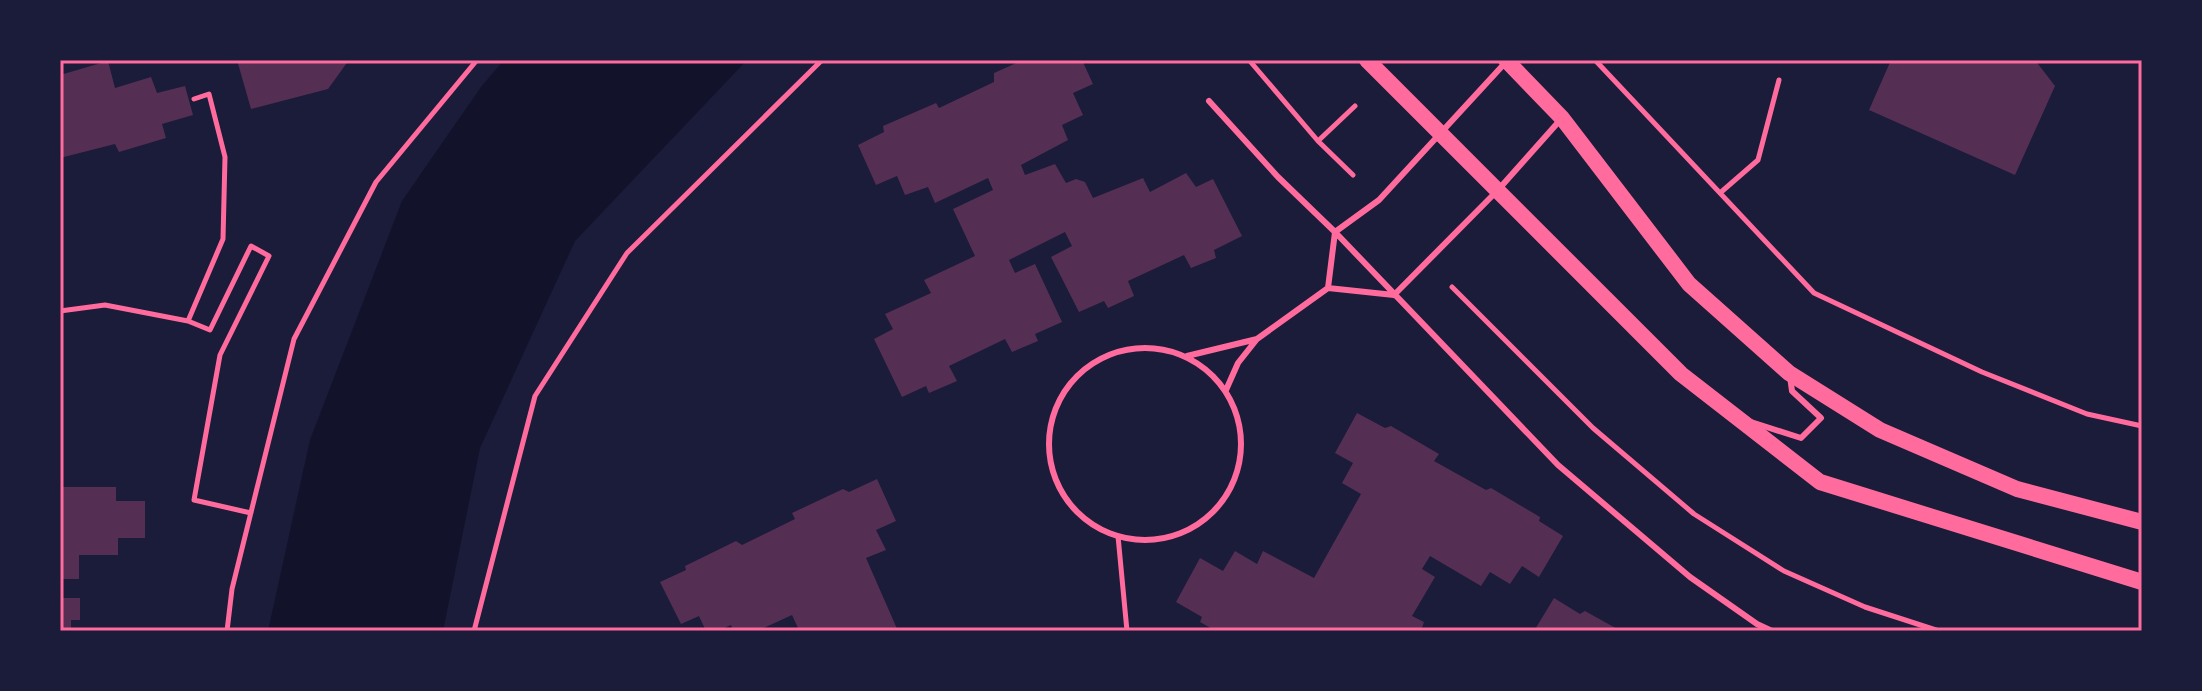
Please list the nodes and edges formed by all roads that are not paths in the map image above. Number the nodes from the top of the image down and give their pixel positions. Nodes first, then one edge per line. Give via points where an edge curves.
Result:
1 (1367, 60) edge
2 (1506, 61) edge
3 (1209, 101) dead end
4 (1562, 118) junction
5 (1442, 135) junction
6 (1498, 190) junction
7 (1335, 232) junction
8 (1328, 288) junction
9 (1394, 295) junction
10 (1257, 339) junction
11 (1185, 357) junction
12 (1789, 373) junction
13 (1226, 390) junction
14 (1738, 417) junction
15 (2142, 522) edge
16 (2142, 582) edge
17 (1772, 631) edge

1 - 5 main road
2 - 4 main road
2 - 5 lane
3 - 7 lane
4 - 6 lane
4 - 12 main road via 1689,284
5 - 6 main road
5 - 7 lane via 1379,200
6 - 9 lane
6 - 14 main road via 1681,374
7 - 8 lane
7 - 9 lane
8 - 9 lane
8 - 10 lane
9 - 17 lane via 1558,465 1690,577
10 - 11 lane
10 - 13 lane
11 - 13 lane via 1202,365
11 - 13 lane via 1138,347 1105,356 1077,374 1057,401 1047,434 1051,467 1065,498 1088,522 1118,536 1152,540 1184,532 1213,513 1232,486 1242,453 1240,420
12 - 14 lane via 1792,391 1821,418 1801,438
12 - 15 main road via 1880,430 2017,489
14 - 16 main road via 1820,482

